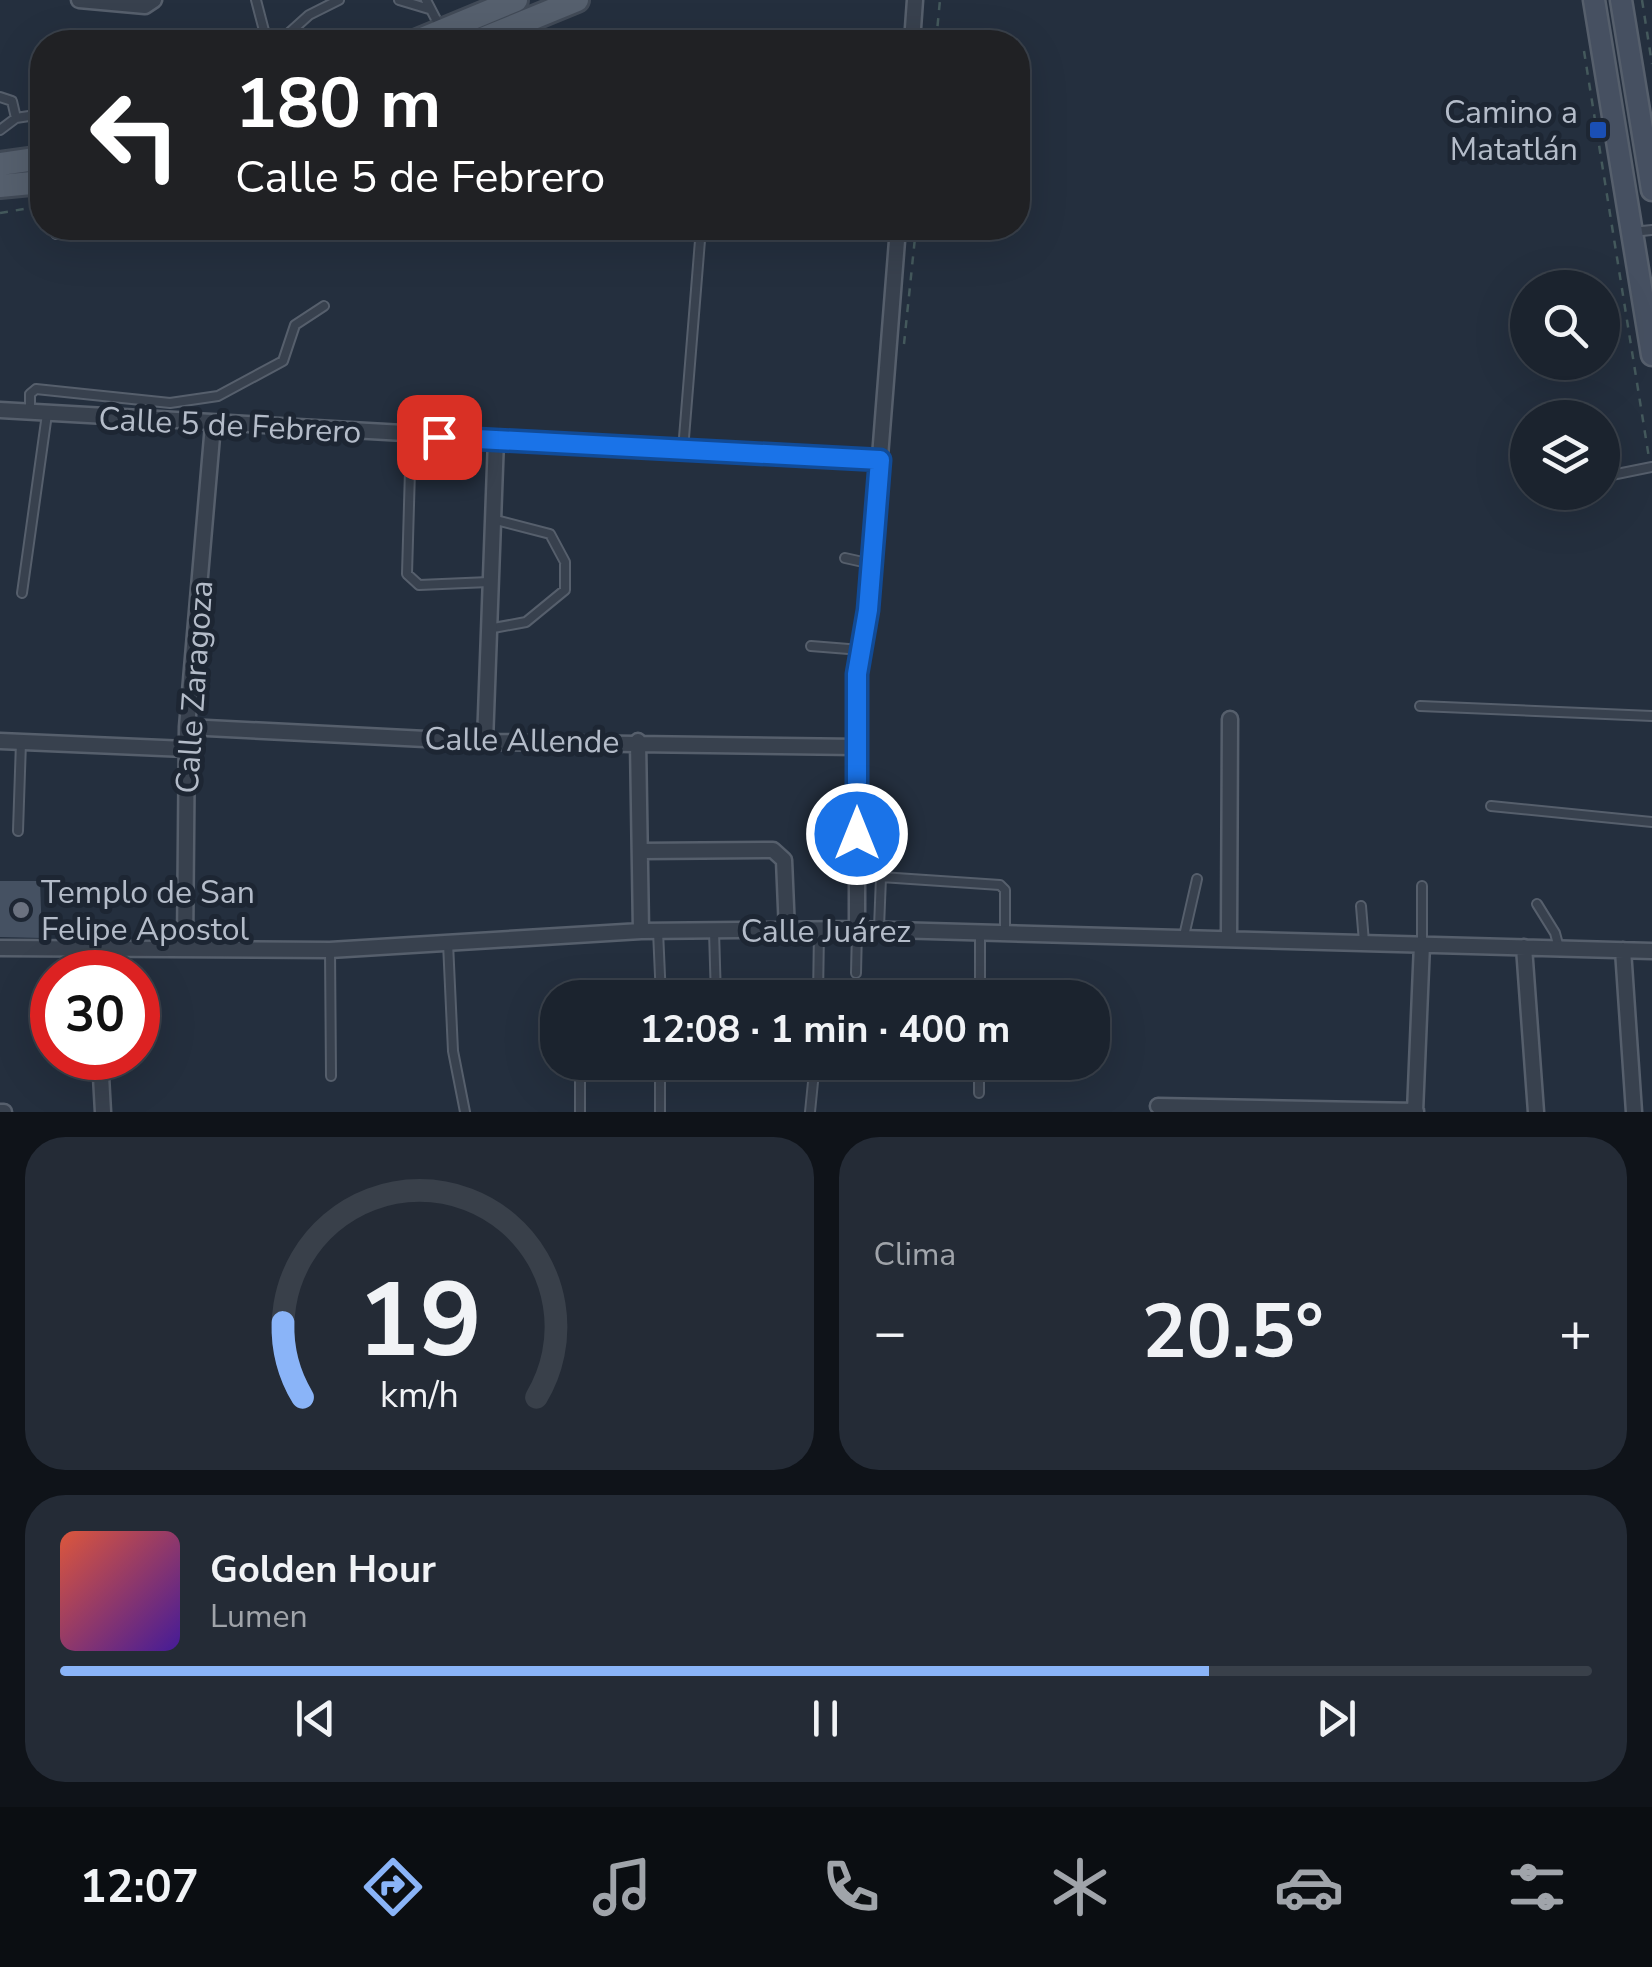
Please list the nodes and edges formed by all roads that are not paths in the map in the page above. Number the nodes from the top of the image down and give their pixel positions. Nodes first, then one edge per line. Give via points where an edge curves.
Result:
1 (78, 0) edge
2 (154, 0) edge
3 (256, 0) edge
4 (339, 0) edge
5 (399, 0) edge
6 (578, 0) edge
7 (915, 0) edge
8 (1594, 0) edge
9 (1621, 0) edge
10 (428, 4) edge
11 (513, 12) edge
12 (264, 30) edge
13 (292, 30) edge
14 (441, 30) edge
15 (446, 30) edge
16 (490, 30) edge
17 (913, 30) edge
18 (0, 97) edge
19 (30, 116) edge
20 (16, 118) junction
21 (0, 130) edge
22 (30, 165) edge
23 (1, 181) edge
24 (30, 182) edge
25 (1652, 188) edge
26 (1626, 192) junction
27 (1643, 239) edge
28 (701, 240) edge
29 (897, 240) edge
30 (324, 306) dead end
31 (1652, 355) edge
32 (0, 410) edge
33 (30, 412) junction
34 (47, 414) junction
35 (213, 426) junction
36 (411, 436) junction
37 (496, 439) junction
38 (683, 450) junction
39 (880, 460) junction
40 (1651, 468) edge
41 (1620, 474) edge
42 (492, 519) junction
43 (845, 558) dead end
44 (872, 564) junction
45 (489, 582) junction
46 (22, 592) dead end
47 (488, 628) junction
48 (811, 646) dead end
49 (862, 650) junction
50 (1420, 706) dead end
51 (1652, 716) edge
52 (1230, 719) dead end
53 (187, 726) junction
54 (0, 742) edge
55 (21, 742) junction
56 (486, 742) junction
57 (638, 742) junction
58 (857, 747) junction
59 (186, 749) junction
60 (857, 802) junction
61 (1491, 806) dead end
62 (1652, 822) edge
63 (18, 832) dead end
64 (641, 851) junction
65 (881, 877) junction
66 (1197, 879) dead end
67 (1422, 886) dead end
68 (1536, 904) dead end
69 (1361, 906) dead end
70 (857, 928) junction
71 (879, 929) junction
72 (819, 930) junction
73 (641, 931) junction
74 (658, 931) junction
75 (714, 931) junction
76 (787, 931) junction
77 (980, 932) junction
78 (1006, 932) junction
79 (1184, 936) junction
80 (1228, 937) junction
81 (1364, 942) junction
82 (448, 944) junction
83 (1422, 944) junction
84 (1524, 947) junction
85 (0, 948) edge
86 (93, 948) joint
87 (185, 948) junction
88 (1559, 948) junction
89 (330, 950) junction
90 (1623, 950) junction
91 (1652, 951) edge
92 (856, 973) dead end
93 (660, 980) edge
94 (715, 980) edge
95 (818, 980) edge
96 (980, 980) edge
97 (332, 1076) dead end
98 (101, 1080) edge
99 (580, 1080) edge
100 (660, 1080) edge
101 (813, 1080) edge
102 (979, 1080) edge
103 (979, 1093) dead end
104 (1158, 1106) dead end
105 (103, 1112) edge
106 (465, 1112) edge
107 (580, 1112) edge
108 (660, 1112) edge
109 (810, 1112) edge
110 (1416, 1112) edge
111 (1536, 1112) edge
112 (1634, 1112) edge

1 - 2 street via 145,6
3 - 12 lane
4 - 13 lane
5 - 10 lane
6 - 11 main road
7 - 17 street
8 - 26 street
9 - 25 street
10 - 14 lane
11 - 15 main road
11 - 16 main road
18 - 20 lane via 12,101
19 - 20 lane
20 - 21 lane
22 - 23 main road
23 - 24 main road
25 - 26 street via 1639,196
26 - 27 street
27 - 31 street
28 - 38 lane
29 - 39 street
30 - 33 lane via 295,325 283,361 218,396 170,403 36,389
32 - 33 street, Calle 5 de Febrero
33 - 34 street, Calle 5 de Febrero
34 - 35 street, Calle 5 de Febrero
34 - 46 lane
35 - 36 street, Calle 5 de Febrero
35 - 53 street, Calle Zaragoza
36 - 37 street, Calle 5 de Febrero
36 - 45 lane via 407,574 419,585
37 - 38 street, Calle 5 de Febrero
37 - 42 street
38 - 39 street, Calle 5 de Febrero
39 - 44 street
40 - 41 lane
42 - 45 street
42 - 47 lane via 550,534 565,562 565,590 526,622
43 - 44 lane
44 - 49 street
45 - 47 street
47 - 56 street
48 - 49 lane
49 - 58 street
50 - 51 lane
52 - 80 street
53 - 56 street, Calle Allende
53 - 59 street, Calle Zaragoza
54 - 55 street
55 - 59 street
55 - 63 lane
56 - 57 street, Calle Allende
57 - 58 street, Calle Allende
57 - 64 street
58 - 60 street
59 - 87 street, Calle Zaragoza
60 - 65 lane via 884,807
60 - 70 street
61 - 62 lane
64 - 73 street
64 - 76 street via 774,850 784,860
65 - 71 lane
65 - 78 lane via 1000,885 1006,890
66 - 79 lane
67 - 83 lane
68 - 88 lane
69 - 81 lane
70 - 71 street, Calle Juárez
70 - 72 street, Calle Juárez
70 - 92 lane
71 - 77 street, Calle Juárez
72 - 76 street, Calle Juárez
72 - 95 lane
73 - 74 street, Calle Juárez
73 - 82 street, Calle Juárez
74 - 75 street, Calle Juárez
74 - 93 lane
75 - 76 street, Calle Juárez
75 - 94 lane
77 - 78 street, Calle Juárez
77 - 96 lane
78 - 79 street, Calle Juárez
79 - 80 street, Calle Juárez
80 - 81 street, Calle Juárez
81 - 83 street, Calle Juárez
82 - 89 street, Calle Juárez
82 - 106 lane via 453,1051
83 - 84 street, Calle Juárez
83 - 110 street
84 - 88 street, Calle Juárez
84 - 111 street
85 - 86 street, Calle Juárez
86 - 87 street, Calle Juárez
87 - 89 street, Calle Juárez
88 - 90 street, Calle Juárez
89 - 97 lane
90 - 91 street, Calle Juárez
90 - 112 street
98 - 105 street
99 - 107 lane
100 - 108 lane
101 - 109 lane
102 - 103 lane
104 - 110 street

